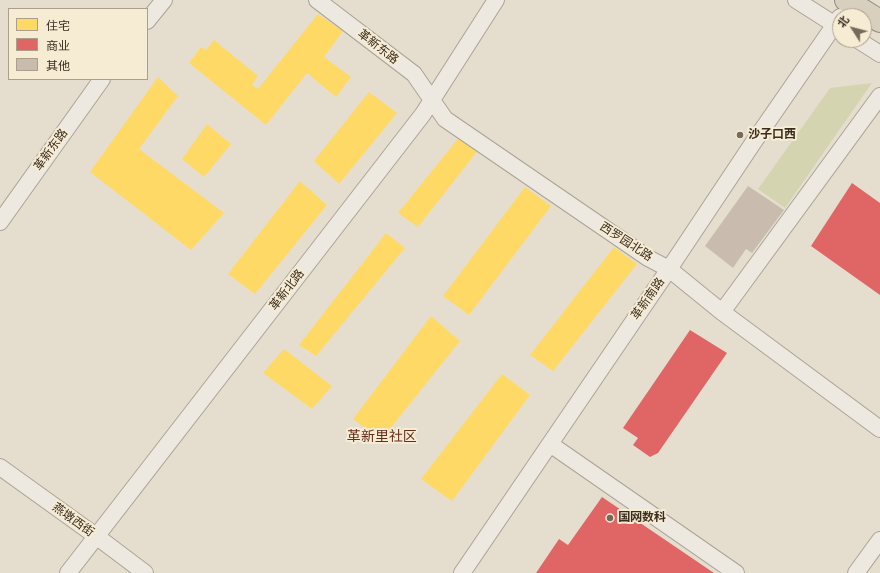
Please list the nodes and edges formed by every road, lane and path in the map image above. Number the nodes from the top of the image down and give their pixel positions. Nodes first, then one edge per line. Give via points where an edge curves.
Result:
1 (164, 0) edge
2 (317, 0) edge
3 (496, 0) edge
4 (796, 0) edge
5 (832, 10) edge
6 (148, 20) edge
7 (832, 29) edge
8 (871, 48) edge
9 (880, 54) edge
10 (101, 80) edge
11 (880, 96) edge
12 (431, 100) junction
13 (0, 222) edge
14 (669, 269) junction
15 (722, 312) junction
16 (880, 429) edge
17 (550, 444) junction
18 (0, 467) edge
19 (96, 536) junction
20 (880, 540) edge
21 (68, 573) edge
22 (145, 573) edge
23 (462, 573) edge
24 (736, 573) edge
25 (856, 573) edge

1 - 6 street
2 - 12 street, 革新东路 via 414,74
3 - 12 street, 革新北路
4 - 5 street
7 - 14 street, 革新南路
8 - 9 street
10 - 13 street, 革新东路
11 - 15 street
12 - 14 street, 西罗园北路 via 445,119 648,258
12 - 19 street, 革新北路 via 423,114
14 - 15 street, 西罗园北路
14 - 17 street, 革新南路
15 - 16 street, 西罗园北路
17 - 23 street, 革新南路
17 - 24 street
18 - 19 street, 燕墩西街
19 - 21 street, 革新北路
19 - 22 street, 燕墩西街
20 - 25 street

